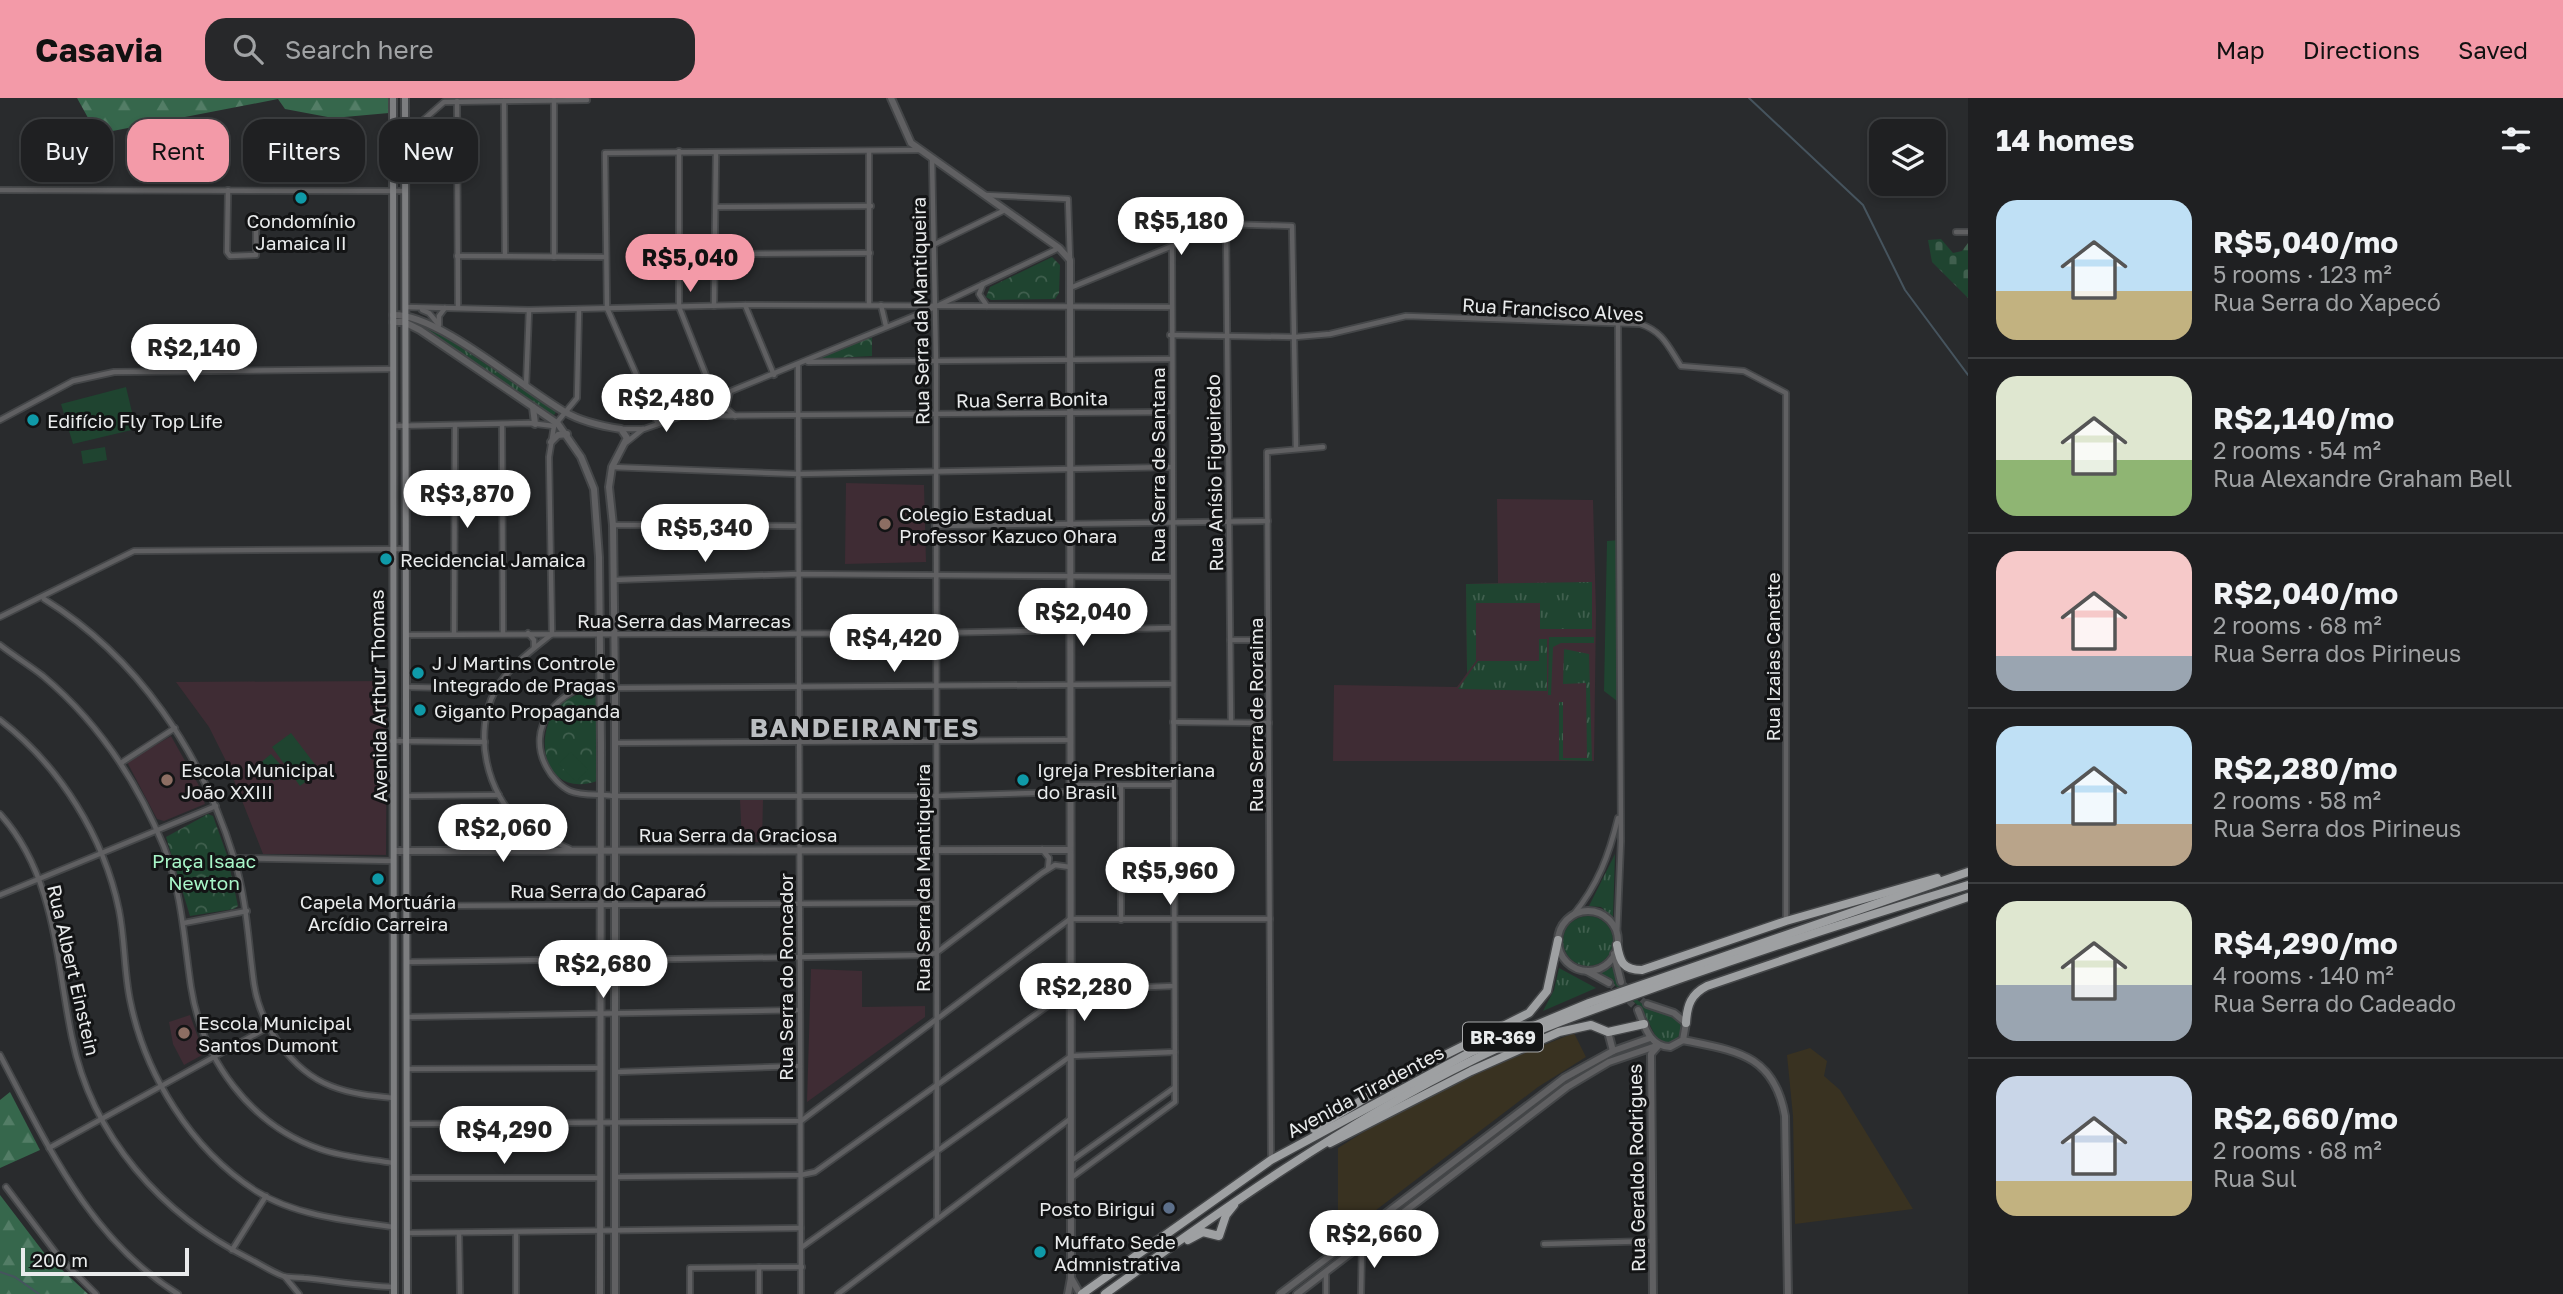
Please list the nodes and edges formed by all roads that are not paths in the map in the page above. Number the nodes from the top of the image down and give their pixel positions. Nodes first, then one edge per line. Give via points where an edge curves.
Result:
1 (393, 98) edge
2 (405, 98) edge
3 (891, 98) edge
4 (554, 100) edge
5 (587, 100) edge
6 (457, 101) junction
7 (504, 101) junction
8 (405, 119) edge
9 (422, 119) edge
10 (919, 150) junction
11 (679, 151) junction
12 (869, 151) junction
13 (716, 153) junction
14 (932, 159) junction
15 (404, 182) edge
16 (0, 190) edge
17 (228, 190) junction
18 (393, 191) junction
19 (404, 191) junction
20 (981, 195) junction
21 (716, 206) junction
22 (871, 206) junction
23 (1003, 211) junction
24 (256, 216) dead end
25 (1226, 224) junction
26 (1956, 232) dead end
27 (1968, 232) edge
28 (933, 246) junction
29 (1171, 247) junction
30 (1059, 248) junction
31 (870, 253) junction
32 (716, 254) junction
33 (505, 255) junction
34 (457, 256) junction
35 (554, 257) junction
36 (606, 257) junction
37 (1070, 260) junction
38 (983, 284) junction
39 (1070, 288) junction
40 (745, 305) junction
41 (869, 305) junction
42 (881, 305) junction
43 (714, 306) junction
44 (1070, 306) junction
45 (446, 307) junction
46 (458, 307) junction
47 (679, 307) junction
48 (988, 307) junction
49 (1170, 307) junction
50 (607, 308) junction
51 (933, 308) junction
52 (418, 309) junction
53 (579, 309) junction
54 (529, 310) junction
55 (403, 314) junction
56 (393, 319) junction
57 (1618, 324) junction
58 (886, 326) junction
59 (440, 328) junction
60 (1227, 334) junction
61 (1170, 335) junction
62 (1295, 337) junction
63 (1070, 358) junction
64 (1171, 359) junction
65 (936, 362) junction
66 (801, 364) junction
67 (393, 369) junction
68 (774, 374) junction
69 (526, 388) junction
70 (731, 391) junction
71 (1786, 393) joint
72 (715, 398) junction
73 (533, 407) junction
74 (1070, 412) junction
75 (1171, 412) junction
76 (567, 413) junction
77 (799, 415) junction
78 (935, 415) junction
79 (681, 416) junction
80 (735, 417) junction
81 (0, 420) edge
82 (502, 424) junction
83 (534, 424) junction
84 (658, 424) junction
85 (455, 425) junction
86 (556, 425) junction
87 (393, 426) junction
88 (406, 427) junction
89 (621, 429) junction
90 (644, 429) junction
91 (567, 434) junction
92 (551, 442) junction
93 (627, 442) junction
94 (1323, 447) dead end
95 (1296, 448) junction
96 (612, 467) junction
97 (1172, 467) junction
98 (1070, 470) junction
99 (935, 473) junction
100 (798, 474) junction
101 (609, 487) junction
102 (594, 489) junction
103 (1268, 521) junction
104 (1070, 523) junction
105 (1170, 523) junction
106 (1229, 523) junction
107 (613, 525) junction
108 (798, 526) junction
109 (935, 526) junction
110 (392, 548) junction
111 (406, 549) junction
112 (798, 574) junction
113 (935, 576) junction
114 (1070, 577) junction
115 (1171, 577) junction
116 (613, 580) junction
117 (44, 598) junction
118 (0, 617) edge
119 (1172, 628) junction
120 (1070, 630) junction
121 (528, 633) junction
122 (798, 633) junction
123 (935, 633) junction
124 (454, 634) junction
125 (503, 634) junction
126 (552, 634) junction
127 (599, 634) junction
128 (613, 634) junction
129 (406, 635) junction
130 (1230, 640) junction
131 (1268, 640) junction
132 (0, 645) edge
133 (534, 648) junction
134 (600, 683) junction
135 (1070, 684) junction
136 (1172, 684) junction
137 (407, 687) junction
138 (800, 687) junction
139 (935, 687) junction
140 (615, 688) junction
141 (496, 689) junction
142 (0, 720) edge
143 (1173, 722) junction
144 (1231, 722) junction
145 (1269, 723) junction
146 (175, 728) junction
147 (799, 740) junction
148 (1069, 740) junction
149 (392, 741) junction
150 (407, 742) junction
151 (485, 742) junction
152 (935, 742) junction
153 (613, 743) junction
154 (121, 762) junction
155 (1121, 785) junction
156 (1173, 785) junction
157 (1070, 788) junction
158 (600, 794) junction
159 (499, 795) junction
160 (799, 795) junction
161 (407, 796) junction
162 (613, 796) junction
163 (935, 796) junction
164 (215, 806) junction
165 (1620, 810) junction
166 (0, 814) edge
167 (157, 831) junction
168 (539, 834) junction
169 (571, 849) junction
170 (798, 849) junction
171 (935, 849) junction
172 (1042, 849) junction
173 (536, 850) junction
174 (613, 850) junction
175 (1070, 850) junction
176 (395, 851) junction
177 (407, 851) junction
178 (600, 851) junction
179 (102, 853) junction
180 (234, 858) junction
181 (395, 861) junction
182 (1070, 867) junction
183 (1048, 869) junction
184 (1966, 872) edge
185 (39, 878) junction
186 (1968, 885) edge
187 (0, 895) edge
188 (1968, 897) edge
189 (799, 902) junction
190 (936, 902) junction
191 (600, 903) junction
192 (615, 904) junction
193 (1936, 905) junction
194 (407, 906) junction
195 (247, 911) junction
196 (1872, 914) junction
197 (1573, 915) junction
198 (1070, 919) junction
199 (1270, 919) junction
200 (1121, 920) junction
201 (1174, 920) junction
202 (1786, 920) junction
203 (184, 923) junction
204 (1558, 940) junction
205 (1617, 941) junction
206 (936, 953) junction
207 (1614, 954) junction
208 (799, 958) junction
209 (600, 959) junction
210 (614, 960) junction
211 (407, 962) junction
212 (1585, 971) junction
213 (1621, 982) tunnel mouth
214 (1609, 983) tunnel mouth
215 (1174, 986) junction
216 (1070, 990) junction
217 (1647, 1004) tunnel mouth
218 (800, 1010) junction
219 (1638, 1010) tunnel mouth
220 (600, 1013) junction
221 (617, 1014) junction
222 (407, 1017) junction
223 (936, 1021) junction
224 (1686, 1023) junction
225 (1644, 1024) junction
226 (270, 1026) junction
227 (1608, 1032) junction
228 (1650, 1038) junction
229 (395, 1040) junction
230 (407, 1040) junction
231 (1683, 1040) junction
232 (1659, 1045) junction
233 (1614, 1051) junction
234 (1175, 1052) junction
235 (0, 1055) edge
236 (1071, 1056) junction
237 (214, 1057) junction
238 (800, 1066) junction
239 (600, 1068) junction
240 (407, 1069) junction
241 (617, 1072) junction
242 (1559, 1081) junction
243 (160, 1087) junction
244 (936, 1087) junction
245 (1175, 1087) junction
246 (1560, 1092) junction
247 (394, 1098) junction
248 (102, 1118) junction
249 (1071, 1118) junction
250 (600, 1121) junction
251 (615, 1121) junction
252 (801, 1121) junction
253 (407, 1124) junction
254 (1292, 1147) junction
255 (49, 1148) junction
256 (394, 1149) junction
257 (407, 1149) junction
258 (937, 1153) junction
259 (1301, 1156) junction
260 (1271, 1160) junction
261 (1071, 1161) junction
262 (393, 1163) junction
263 (801, 1175) junction
264 (614, 1177) junction
265 (407, 1178) junction
266 (600, 1178) junction
267 (1072, 1178) junction
268 (6, 1187) dead end
269 (1242, 1195) junction
270 (267, 1196) junction
271 (937, 1219) junction
272 (394, 1227) junction
273 (802, 1228) junction
274 (615, 1232) junction
275 (459, 1233) junction
276 (516, 1233) junction
277 (600, 1233) junction
278 (407, 1234) junction
279 (1653, 1241) junction
280 (1544, 1244) dead end
281 (1362, 1245) junction
282 (802, 1247) junction
283 (232, 1251) junction
284 (407, 1254) junction
285 (1160, 1254) junction
286 (394, 1255) junction
287 (802, 1267) junction
288 (759, 1268) junction
289 (1326, 1273) junction
290 (284, 1276) junction
291 (1071, 1278) junction
292 (394, 1291) edge
293 (96, 1294) edge
294 (178, 1294) edge
295 (299, 1294) edge
296 (407, 1294) edge
297 (460, 1294) edge
298 (516, 1294) edge
299 (600, 1294) edge
300 (615, 1294) edge
301 (690, 1294) edge
302 (759, 1294) edge
303 (801, 1294) edge
304 (838, 1294) edge
305 (1068, 1294) edge
306 (1081, 1294) edge
307 (1105, 1294) edge
308 (1280, 1294) edge
309 (1297, 1294) edge
310 (1325, 1294) edge
311 (1361, 1294) edge
312 (1653, 1294) edge
313 (1788, 1294) edge

1 - 18 main road, Avenida Arthur Thomas
2 - 8 main road, Avenida Arthur Thomas
3 - 10 street via 906,137
4 - 5 street
4 - 7 street
4 - 35 street
6 - 7 street
6 - 9 street via 435,107
6 - 34 street
7 - 33 street
10 - 12 street
10 - 14 street
11 - 13 street
11 - 36 street via 605,153
11 - 47 street
12 - 13 street
12 - 22 street
13 - 21 street
14 - 20 street
14 - 28 street, Rua Serra da Mantiqueira
15 - 19 main road, Avenida Arthur Thomas
16 - 17 street
17 - 18 street
17 - 24 street via 230,257 256,255
18 - 19 street
18 - 56 main road, Avenida Arthur Thomas
19 - 55 main road, Avenida Arthur Thomas
20 - 23 street
20 - 37 street via 1068,199
21 - 22 street
21 - 32 street
22 - 31 street
23 - 28 street
23 - 30 street
25 - 29 street
25 - 60 street, Rua Anísio Figueiredo
25 - 62 street via 1292,226
26 - 27 street
28 - 51 street, Rua Serra da Mantiqueira
29 - 39 street
29 - 49 street, Rua Serra de Santana
30 - 37 street
30 - 38 street
31 - 32 street
31 - 41 street
32 - 43 street
33 - 34 street
33 - 35 street
34 - 46 street
35 - 36 street
36 - 50 street
37 - 39 street
38 - 48 street via 979,294
38 - 51 street
39 - 44 street
40 - 41 street
40 - 43 street
40 - 68 street
41 - 42 street
42 - 51 street
42 - 58 street
43 - 47 street
44 - 48 street
44 - 49 street
44 - 63 street
45 - 46 street
45 - 52 street
45 - 59 street via 439,316
46 - 54 street
47 - 50 street
47 - 72 street
48 - 51 street
49 - 61 street, Rua Serra de Santana
50 - 53 street
50 - 84 street
51 - 58 street
51 - 65 street, Rua Serra da Mantiqueira
52 - 55 street
52 - 59 street via 429,313
53 - 54 street
53 - 76 street via 577,398
54 - 69 street
55 - 56 street
55 - 59 street
55 - 73 street
55 - 88 main road, Avenida Arthur Thomas
56 - 67 main road, Avenida Arthur Thomas
57 - 62 street, Rua Francisco Alves via 1406,316 1330,334
57 - 71 street, Rua Francisco Alves via 1654,329 1681,366 1744,371
57 - 165 street
58 - 66 street
59 - 69 street
60 - 61 street, Rua Francisco Alves
60 - 62 street, Rua Francisco Alves
60 - 106 street, Rua Anísio Figueiredo
61 - 64 street, Rua Serra de Santana
62 - 95 street
63 - 64 street
63 - 65 street
63 - 74 street
64 - 75 street, Rua Serra de Santana
65 - 66 street
65 - 78 street, Rua Serra da Mantiqueira
66 - 68 street
66 - 77 street, Rua Serra do Roncador
67 - 81 street via 114,372 73,382
67 - 87 main road, Avenida Arthur Thomas
68 - 70 street
69 - 76 street
70 - 72 street
70 - 80 street via 726,408
71 - 202 street, Rua Izaias Canette
72 - 79 street
73 - 83 street
73 - 86 street
74 - 75 street, Rua Serra Bonita
74 - 78 street, Rua Serra Bonita
74 - 98 street
75 - 97 street, Rua Serra de Santana
76 - 86 street
76 - 89 street via 595,425
77 - 78 street, Rua Serra Bonita
77 - 80 street, Rua Serra Bonita
77 - 100 street, Rua Serra do Roncador
78 - 99 street, Rua Serra da Mantiqueira
79 - 80 street, Rua Serra Bonita
79 - 84 street, Rua Serra Bonita
82 - 83 street
82 - 85 street
82 - 125 street
83 - 86 street
84 - 90 street, Rua Serra Bonita
85 - 88 street
85 - 124 street
86 - 91 street
86 - 92 street
87 - 88 street
87 - 110 main road, Avenida Arthur Thomas
88 - 111 main road, Avenida Arthur Thomas
89 - 90 street
89 - 93 street
90 - 93 street
91 - 92 street
91 - 102 street
92 - 126 street
93 - 96 street
94 - 95 street
95 - 103 street, Rua Serra de Roraima via 1267,452
96 - 100 street
96 - 101 street
97 - 98 street
97 - 105 street, Rua Serra de Santana
98 - 99 street
98 - 104 street
99 - 100 street
99 - 109 street, Rua Serra da Mantiqueira
100 - 108 street, Rua Serra do Roncador
101 - 102 street
101 - 107 street
102 - 127 street
103 - 106 street
103 - 131 street, Rua Serra de Roraima
104 - 105 street
104 - 109 street
104 - 114 street
105 - 106 street
105 - 115 street, Rua Serra de Santana
106 - 130 street, Rua Anísio Figueiredo
107 - 108 street
107 - 116 street
108 - 112 street, Rua Serra do Roncador
109 - 113 street, Rua Serra da Mantiqueira
110 - 111 street
110 - 117 street via 134,551
110 - 149 main road, Avenida Arthur Thomas
111 - 129 main road, Avenida Arthur Thomas
112 - 113 street
112 - 116 street
112 - 122 street, Rua Serra do Roncador
113 - 114 street
113 - 123 street, Rua Serra da Mantiqueira
114 - 115 street
114 - 120 street
115 - 119 street, Rua Serra de Santana
116 - 128 street
117 - 118 street
117 - 146 street via 99,638
119 - 120 street, Rua Serra das Marrecas
119 - 136 street, Rua Serra de Santana
120 - 123 street, Rua Serra das Marrecas
120 - 135 street
121 - 125 street, Rua Serra das Marrecas
121 - 126 street, Rua Serra das Marrecas
121 - 133 street
122 - 123 street, Rua Serra das Marrecas
122 - 128 street, Rua Serra das Marrecas
122 - 138 street, Rua Serra do Roncador
123 - 139 street, Rua Serra da Mantiqueira
124 - 125 street, Rua Serra das Marrecas
124 - 129 street, Rua Serra das Marrecas
126 - 127 street, Rua Serra das Marrecas
126 - 133 street
127 - 128 street, Rua Serra das Marrecas
127 - 134 street
128 - 140 street
129 - 137 main road, Avenida Arthur Thomas
130 - 131 street
130 - 144 street, Rua Anísio Figueiredo
131 - 145 street, Rua Serra de Roraima
132 - 154 street via 73,703
133 - 141 street
134 - 158 street
134 - 158 street via 577,688 559,699 545,717 539,736 541,756 559,783 570,791
135 - 136 street
135 - 139 street
135 - 148 street
136 - 143 street, Rua Serra de Santana
137 - 141 street
137 - 150 main road, Avenida Arthur Thomas
138 - 139 street
138 - 140 street
138 - 147 street, Rua Serra do Roncador
139 - 152 street, Rua Serra da Mantiqueira
140 - 153 street
141 - 151 street via 488,707
142 - 179 street via 54,775 78,807
143 - 144 street
143 - 156 street, Rua Serra de Santana
144 - 145 street
145 - 199 street, Rua Serra de Roraima
146 - 154 street
146 - 164 street
147 - 152 street
147 - 153 street
147 - 160 street, Rua Serra do Roncador
148 - 152 street
148 - 157 street
149 - 150 street
149 - 176 main road, Avenida Arthur Thomas
150 - 151 street
150 - 161 main road, Avenida Arthur Thomas
151 - 159 street
152 - 163 street, Rua Serra da Mantiqueira
153 - 162 street
154 - 167 street
155 - 156 street
155 - 157 street
155 - 200 street
156 - 201 street, Rua Serra de Santana
157 - 163 street
157 - 175 street
158 - 162 street
158 - 178 street
159 - 161 street
159 - 168 street via 523,825
160 - 162 street
160 - 163 street
160 - 170 street, Rua Serra do Roncador
161 - 177 main road, Avenida Arthur Thomas
162 - 174 street
163 - 171 street, Rua Serra da Mantiqueira
164 - 167 street
164 - 180 street
165 - 197 street via 1602,873
165 - 205 street
166 - 185 street, Rua Albert Einstein
167 - 179 street
167 - 203 street
168 - 169 street
168 - 173 street
169 - 173 street, Rua Serra da Graciosa
169 - 178 street, Rua Serra da Graciosa
170 - 171 street, Rua Serra da Graciosa
170 - 174 street, Rua Serra da Graciosa
170 - 189 street, Rua Serra do Roncador
171 - 172 street, Rua Serra da Graciosa
171 - 190 street, Rua Serra da Mantiqueira
172 - 175 street, Rua Serra da Graciosa
172 - 183 street via 1049,858
173 - 177 street, Rua Serra da Graciosa
174 - 178 street, Rua Serra da Graciosa
174 - 192 street
175 - 182 street
176 - 177 street, Rua Serra da Graciosa
176 - 181 main road, Avenida Arthur Thomas
177 - 194 main road, Avenida Arthur Thomas
178 - 191 street
179 - 185 street
179 - 243 street via 120,911 129,999
180 - 181 street
180 - 195 street
181 - 229 main road, Avenida Arthur Thomas
182 - 183 street via 1059,864
182 - 198 street
183 - 206 street
184 - 202 highway
184 - 254 highway, Avenida Tiradentes / BR-369 via 1536,1023
185 - 187 street
185 - 248 street, Rua Albert Einstein via 57,938 73,1041
186 - 196 highway, Avenida Tiradentes / BR-369
188 - 193 highway
189 - 190 street, Rua Serra do Caparaó
189 - 192 street, Rua Serra do Caparaó
189 - 208 street, Rua Serra do Roncador
190 - 206 street, Rua Serra da Mantiqueira
191 - 192 street, Rua Serra do Caparaó
191 - 194 street, Rua Serra do Caparaó
191 - 209 street
192 - 210 street
193 - 196 highway
193 - 224 highway via 1707,986 1689,1003
194 - 211 main road, Avenida Arthur Thomas
195 - 203 street
195 - 226 street via 254,985
196 - 259 highway, Avenida Tiradentes / BR-369 via 1517,1039 1433,1080
197 - 204 street
197 - 205 street via 1590,911 1601,915 1610,922
198 - 200 street
198 - 216 street
198 - 223 street
199 - 201 street
199 - 260 street, Rua Serra de Roraima
200 - 201 street
201 - 215 street, Rua Serra de Santana
202 - 205 highway via 1642,970 1623,965
203 - 237 street via 197,1018
204 - 212 street via 1565,961
204 - 254 highway via 1547,991 1529,1013 1357,1101
205 - 207 street
206 - 208 street
206 - 223 street, Rua Serra da Mantiqueira
207 - 212 street via 1602,967
207 - 213 street
208 - 210 street
208 - 218 street, Rua Serra do Roncador
209 - 211 street
209 - 220 street
210 - 221 street
211 - 222 main road, Avenida Arthur Thomas
212 - 214 street
215 - 216 street
215 - 234 street, Rua Serra de Santana
216 - 236 street
216 - 244 street
217 - 224 street via 1674,1013
218 - 221 street
218 - 238 street, Rua Serra do Roncador
219 - 225 street
220 - 221 street
220 - 222 street
220 - 239 street
221 - 241 street
222 - 230 main road, Avenida Arthur Thomas
223 - 244 street, Rua Serra da Mantiqueira
223 - 252 street
224 - 231 street
225 - 227 highway
225 - 228 street
226 - 237 street
226 - 247 street via 292,1059 313,1077 355,1094
227 - 233 street
227 - 259 highway via 1591,1024 1537,1041
228 - 232 street
228 - 233 street
229 - 230 main road
229 - 247 main road, Avenida Arthur Thomas
230 - 240 main road, Avenida Arthur Thomas
231 - 232 street via 1670,1047
231 - 313 street via 1748,1057 1769,1074 1782,1096
232 - 246 street via 1609,1062
232 - 279 street, Rua Geraldo Rodrigues via 1651,1054
233 - 242 street
234 - 236 street
234 - 245 street, Rua Serra de Santana
235 - 255 street
236 - 249 street
236 - 258 street
237 - 243 street
237 - 262 street via 255,1110 286,1133 320,1149
238 - 241 street
238 - 252 street, Rua Serra do Roncador
239 - 240 street
239 - 250 street
240 - 253 main road, Avenida Arthur Thomas
241 - 251 street
242 - 246 street
242 - 308 street
243 - 248 street
243 - 270 street via 221,1162
244 - 258 street, Rua Serra da Mantiqueira
244 - 263 street via 825,1166
245 - 261 street
245 - 267 street, Rua Serra de Santana via 1175,1102
246 - 281 street
247 - 256 main road, Avenida Arthur Thomas
248 - 255 street
248 - 283 street, Rua Albert Einstein via 131,1164 163,1202
249 - 261 street
249 - 271 street
250 - 251 street
250 - 253 street
250 - 266 street
251 - 252 street
251 - 264 street
252 - 263 street, Rua Serra do Roncador
253 - 257 main road, Avenida Arthur Thomas
254 - 260 highway, Avenida Tiradentes / BR-369
255 - 294 street via 82,1204 123,1252
256 - 257 main road
256 - 262 main road, Avenida Arthur Thomas
257 - 265 main road, Avenida Arthur Thomas
258 - 271 street, Rua Serra da Mantiqueira
258 - 282 street
259 - 269 highway, Avenida Tiradentes / BR-369
260 - 306 highway, Avenida Tiradentes / BR-369
261 - 267 street
262 - 272 main road, Avenida Arthur Thomas
263 - 264 street
263 - 273 street, Rua Serra do Roncador
264 - 274 street
265 - 266 street
265 - 278 main road, Avenida Arthur Thomas
266 - 277 street
267 - 291 street
268 - 293 street via 59,1257
269 - 285 highway, Avenida Tiradentes / BR-369
269 - 285 highway via 1226,1215 1219,1236 1203,1232
270 - 272 street via 334,1219
270 - 283 street
271 - 304 street
272 - 286 main road, Avenida Arthur Thomas
273 - 274 street
273 - 282 street, Rua Serra do Roncador
274 - 277 street
274 - 300 street
275 - 276 street
275 - 278 street
275 - 297 street
276 - 277 street
276 - 298 street
277 - 299 street
278 - 284 main road, Avenida Arthur Thomas
279 - 280 street
279 - 312 street, Rua Geraldo Rodrigues
281 - 289 street
281 - 311 street
282 - 287 street, Rua Serra do Roncador
283 - 290 street, Rua Albert Einstein
284 - 286 main road
284 - 296 main road, Avenida Arthur Thomas
285 - 307 highway, Avenida Tiradentes / BR-369
286 - 292 main road, Avenida Arthur Thomas
287 - 288 street
287 - 303 street, Rua Serra do Roncador
288 - 301 street via 690,1268
288 - 302 street
289 - 309 street
289 - 310 street
290 - 292 street, Rua Albert Einstein
290 - 295 street
291 - 305 street
291 - 306 street

